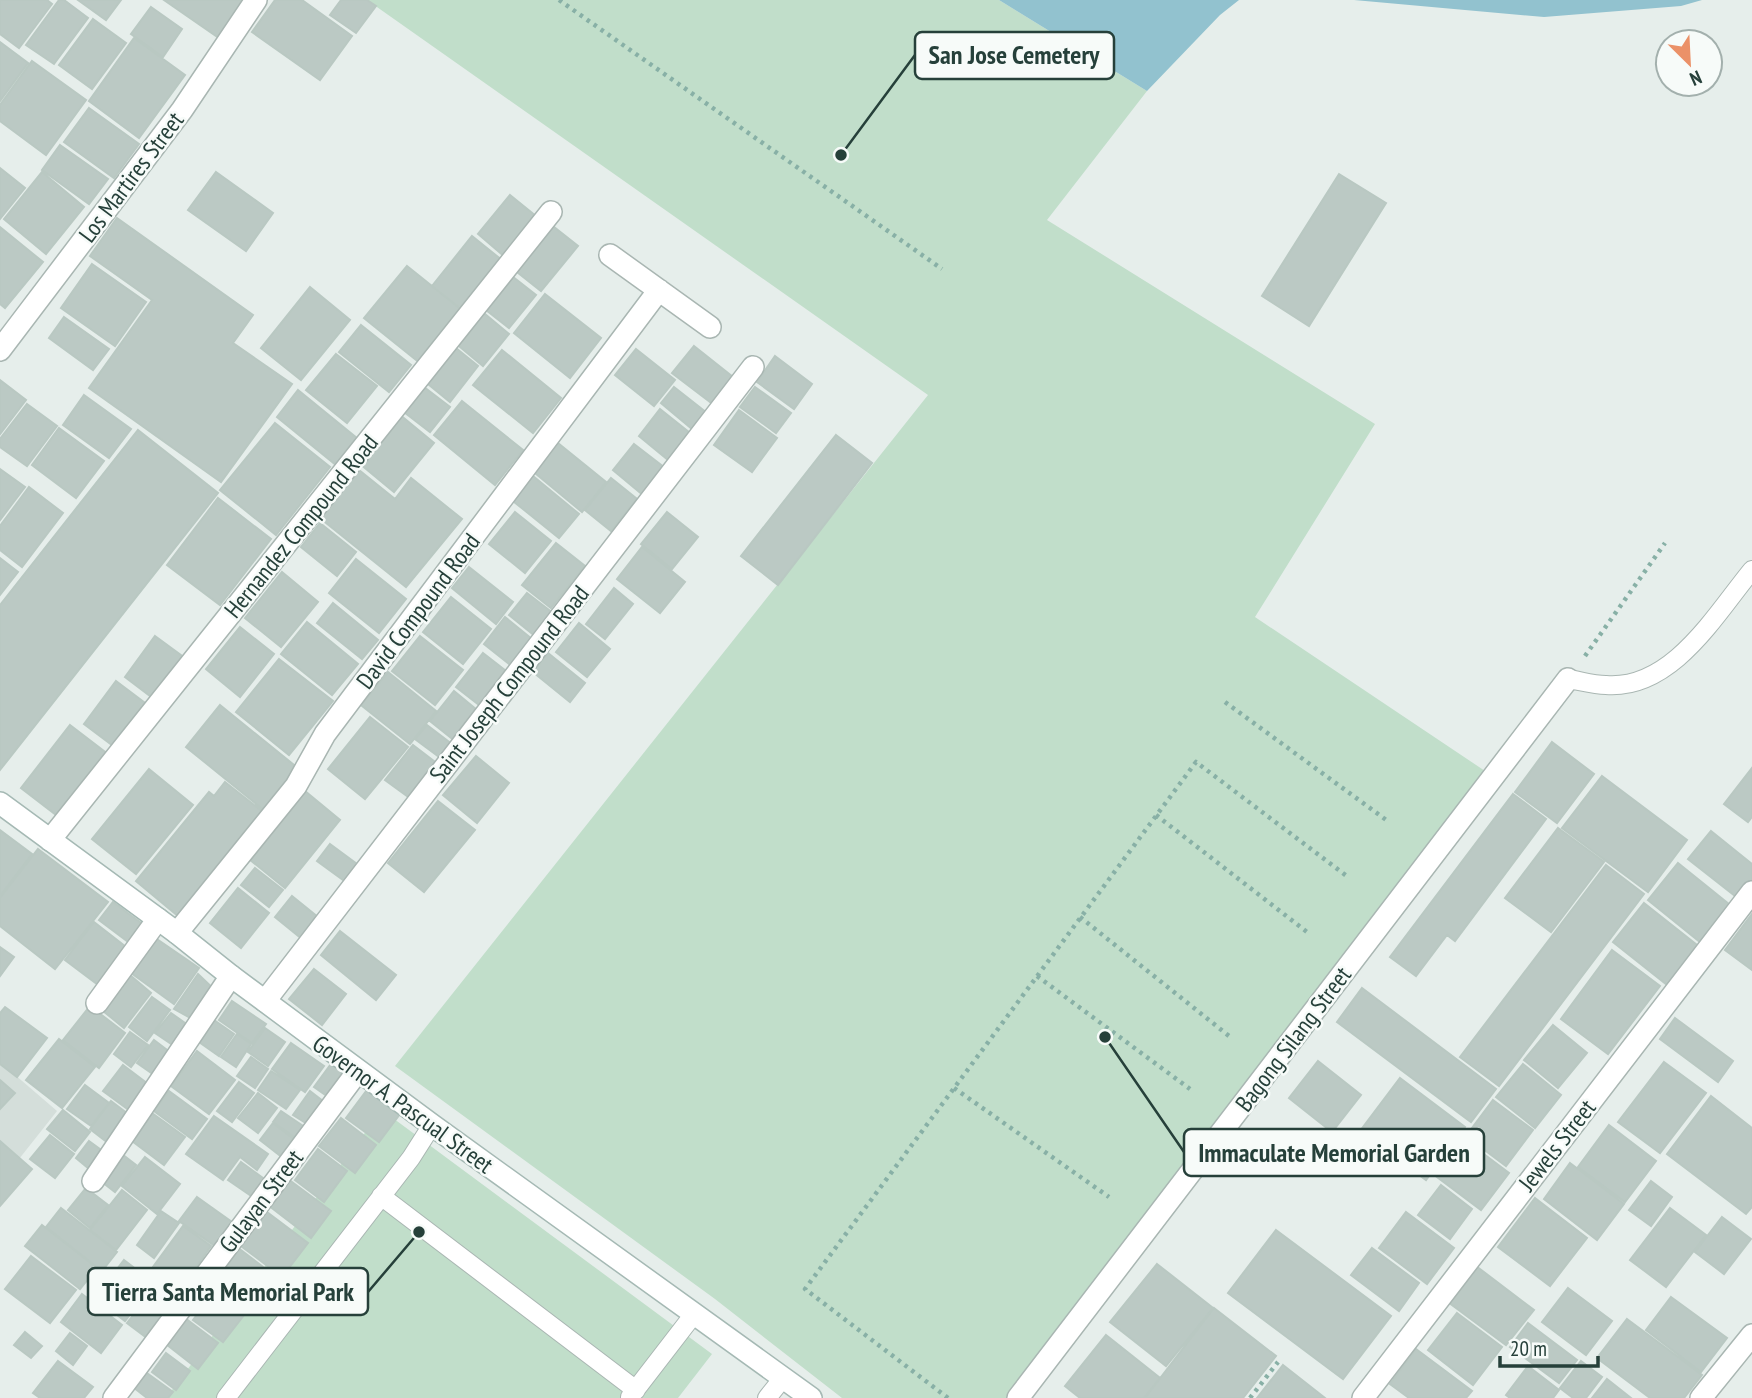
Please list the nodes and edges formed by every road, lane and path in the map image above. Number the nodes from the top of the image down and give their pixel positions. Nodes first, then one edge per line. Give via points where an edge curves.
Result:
1 (256, 0) edge
2 (559, 0) edge
3 (551, 212) dead end
4 (610, 254) dead end
5 (942, 269) dead end
6 (659, 290) junction
7 (710, 327) dead end
8 (0, 350) edge
9 (753, 367) dead end
10 (1665, 543) dead end
11 (1752, 570) edge
12 (1568, 679) junction
13 (1225, 702) dead end
14 (0, 803) edge
15 (1156, 815) junction
16 (1389, 822) dead end
17 (50, 840) junction
18 (1348, 877) dead end
19 (1752, 892) edge
20 (1080, 917) junction
21 (159, 919) junction
22 (1307, 932) dead end
23 (177, 933) junction
24 (231, 976) junction
25 (1037, 976) junction
26 (265, 1001) junction
27 (97, 1003) dead end
28 (1229, 1036) dead end
29 (358, 1071) junction
30 (954, 1088) junction
31 (1190, 1089) dead end
32 (432, 1125) junction
33 (93, 1181) dead end
34 (381, 1196) junction
35 (1109, 1197) dead end
36 (694, 1314) junction
37 (1752, 1335) edge
38 (1278, 1362) dead end
39 (783, 1378) junction
40 (633, 1394) edge
41 (114, 1398) edge
42 (226, 1398) edge
43 (767, 1398) edge
44 (811, 1398) edge
45 (948, 1398) edge
46 (1018, 1398) edge
47 (1251, 1398) edge
48 (1363, 1398) edge
49 (1701, 1398) edge

1 - 8 street, Los Martires Street via 182,110
2 - 5 path
3 - 17 street, Hernandez Compound Road
4 - 6 street
6 - 7 street
6 - 23 street, David Compound Road via 325,734 296,786
9 - 26 street, Saint Joseph Compound Road
10 - 12 path
11 - 12 lane via 1670,666 1643,680 1608,686
12 - 46 street, Bagong Silang Street
13 - 16 path
14 - 17 street, Governor A. Pascual Street
15 - 18 path via 1196,762
15 - 20 path
15 - 22 path
17 - 21 street, Governor A. Pascual Street
19 - 48 street, Jewels Street
20 - 25 path
20 - 28 path
21 - 23 street, Governor A. Pascual Street
21 - 27 street
23 - 24 street, Governor A. Pascual Street
24 - 26 street, Governor A. Pascual Street
24 - 33 street
25 - 30 path
25 - 31 path
26 - 29 street, Governor A. Pascual Street
29 - 32 street, Governor A. Pascual Street
29 - 41 street, Gulayan Street
30 - 35 path
30 - 45 path via 804,1289
32 - 34 lane
32 - 36 street, Governor A. Pascual Street
34 - 40 lane
34 - 42 lane
36 - 39 street, Governor A. Pascual Street
36 - 40 lane
37 - 49 street
38 - 47 path
39 - 43 lane
39 - 44 street, Governor A. Pascual Street

